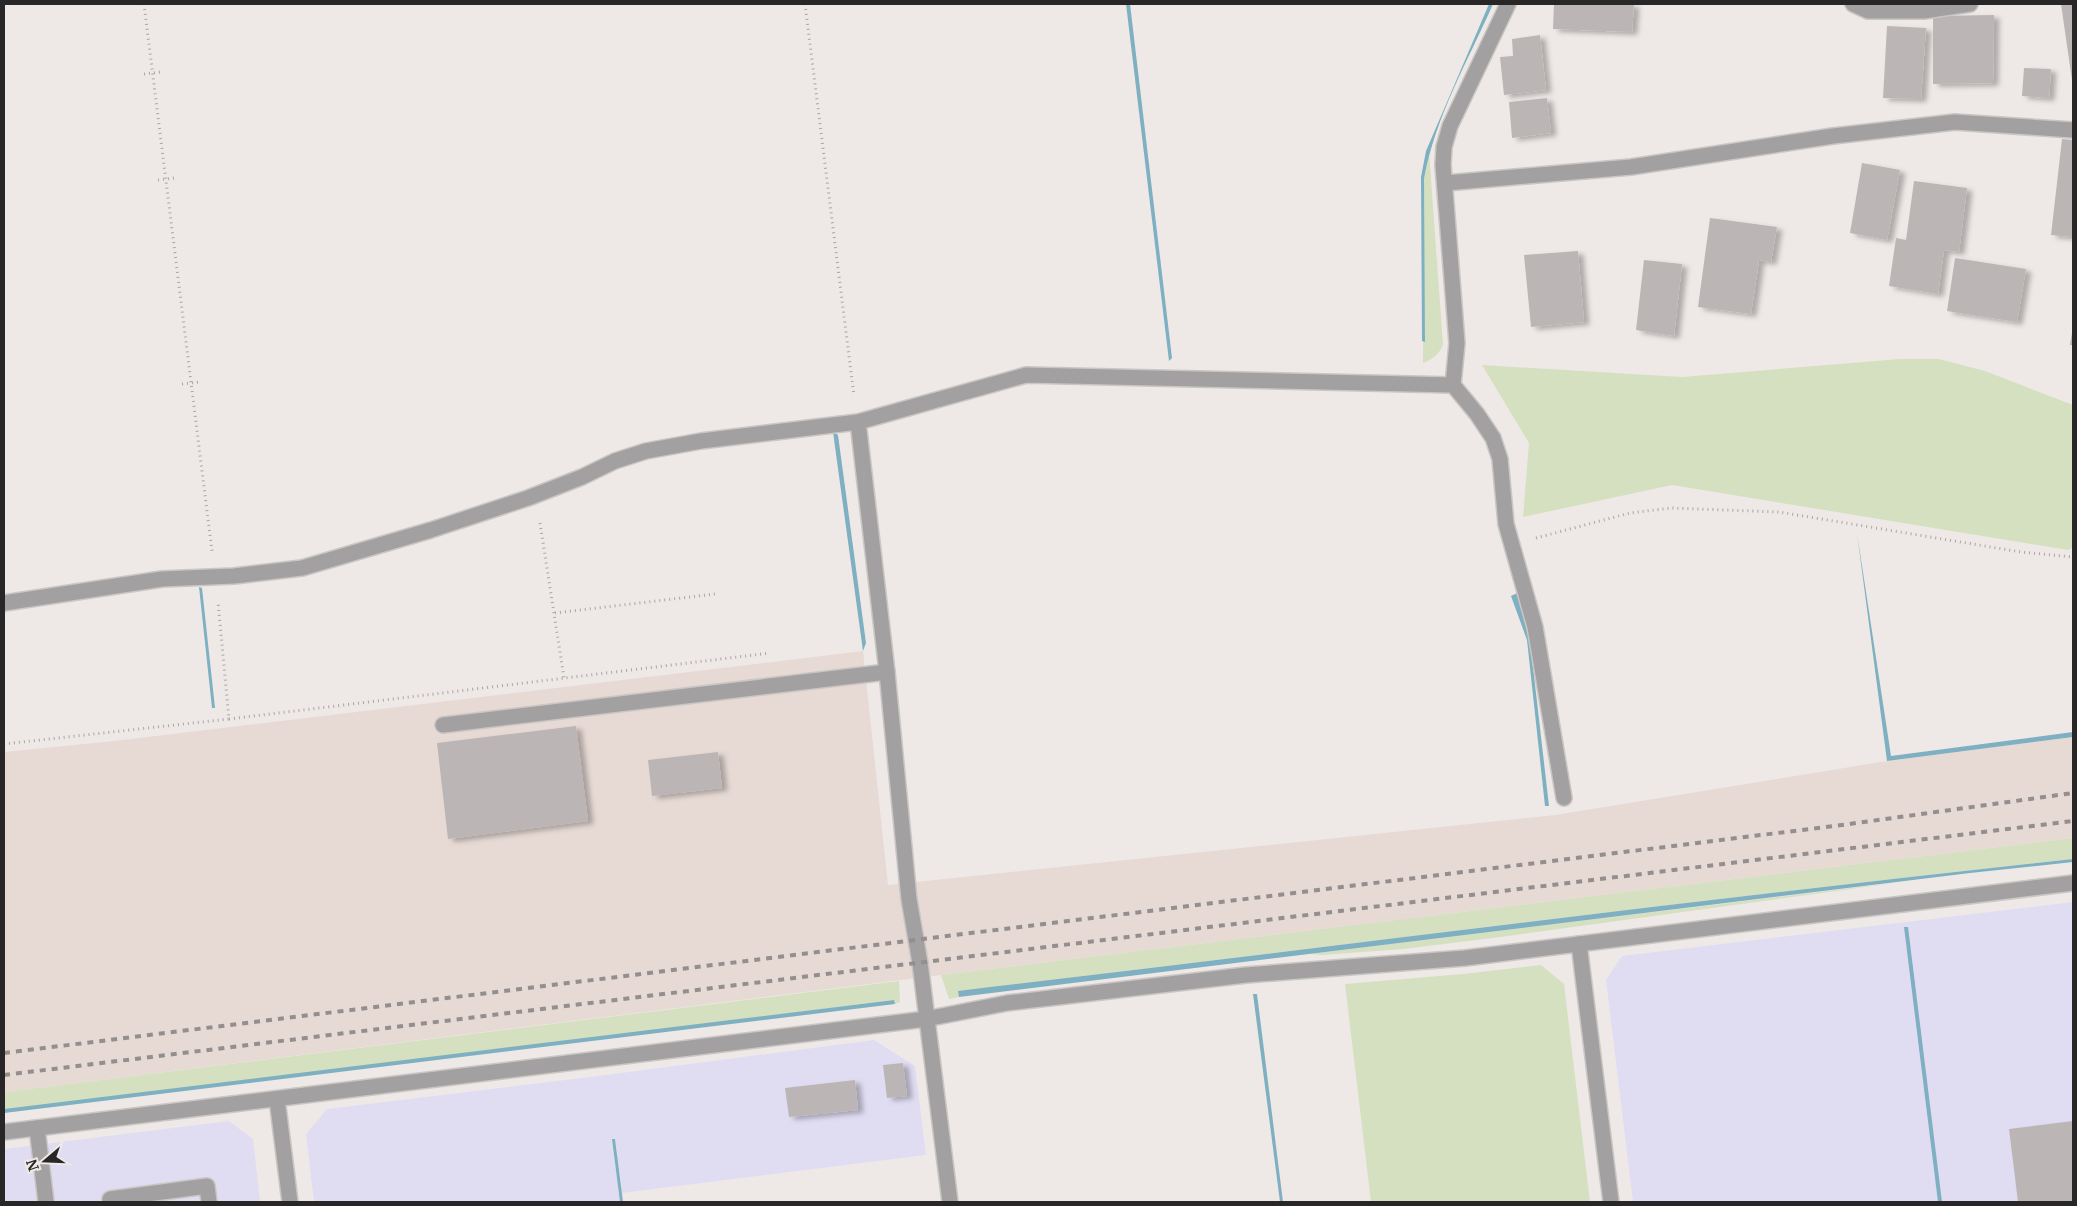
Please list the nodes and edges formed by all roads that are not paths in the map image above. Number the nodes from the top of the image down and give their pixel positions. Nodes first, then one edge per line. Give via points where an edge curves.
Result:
1 (1508, 4) edge
2 (1853, 4) edge
3 (1970, 4) edge
4 (2073, 130) edge
5 (1446, 183) junction
6 (1453, 386) junction
7 (858, 422) junction
8 (4, 603) edge
9 (887, 672) junction
10 (443, 725) dead end
11 (1564, 798) dead end
12 (2073, 883) edge
13 (1579, 944) junction
14 (926, 1019) junction
15 (277, 1099) junction
16 (37, 1128) junction
17 (4, 1132) edge
18 (46, 1202) edge
19 (111, 1202) edge
20 (209, 1202) edge
21 (290, 1202) edge
22 (950, 1202) edge
23 (1611, 1202) edge

1 - 5 street via 1450,126 1444,156
2 - 3 street via 1868,11 1924,11
4 - 5 street via 1955,122 1833,136 1631,167
5 - 6 street via 1457,344
6 - 7 street via 1026,375
6 - 11 street via 1493,438 1500,459 1506,524 1535,627
7 - 8 street via 702,440 646,451 536,495 302,568 234,576 162,579
7 - 9 street
9 - 10 street
9 - 14 street via 909,899
12 - 13 street
13 - 14 street via 1465,958 1226,978 1007,1004
13 - 23 street
14 - 15 street
14 - 22 street
15 - 16 street
15 - 21 street
16 - 17 street
16 - 18 street
19 - 20 street via 110,1198 207,1186

